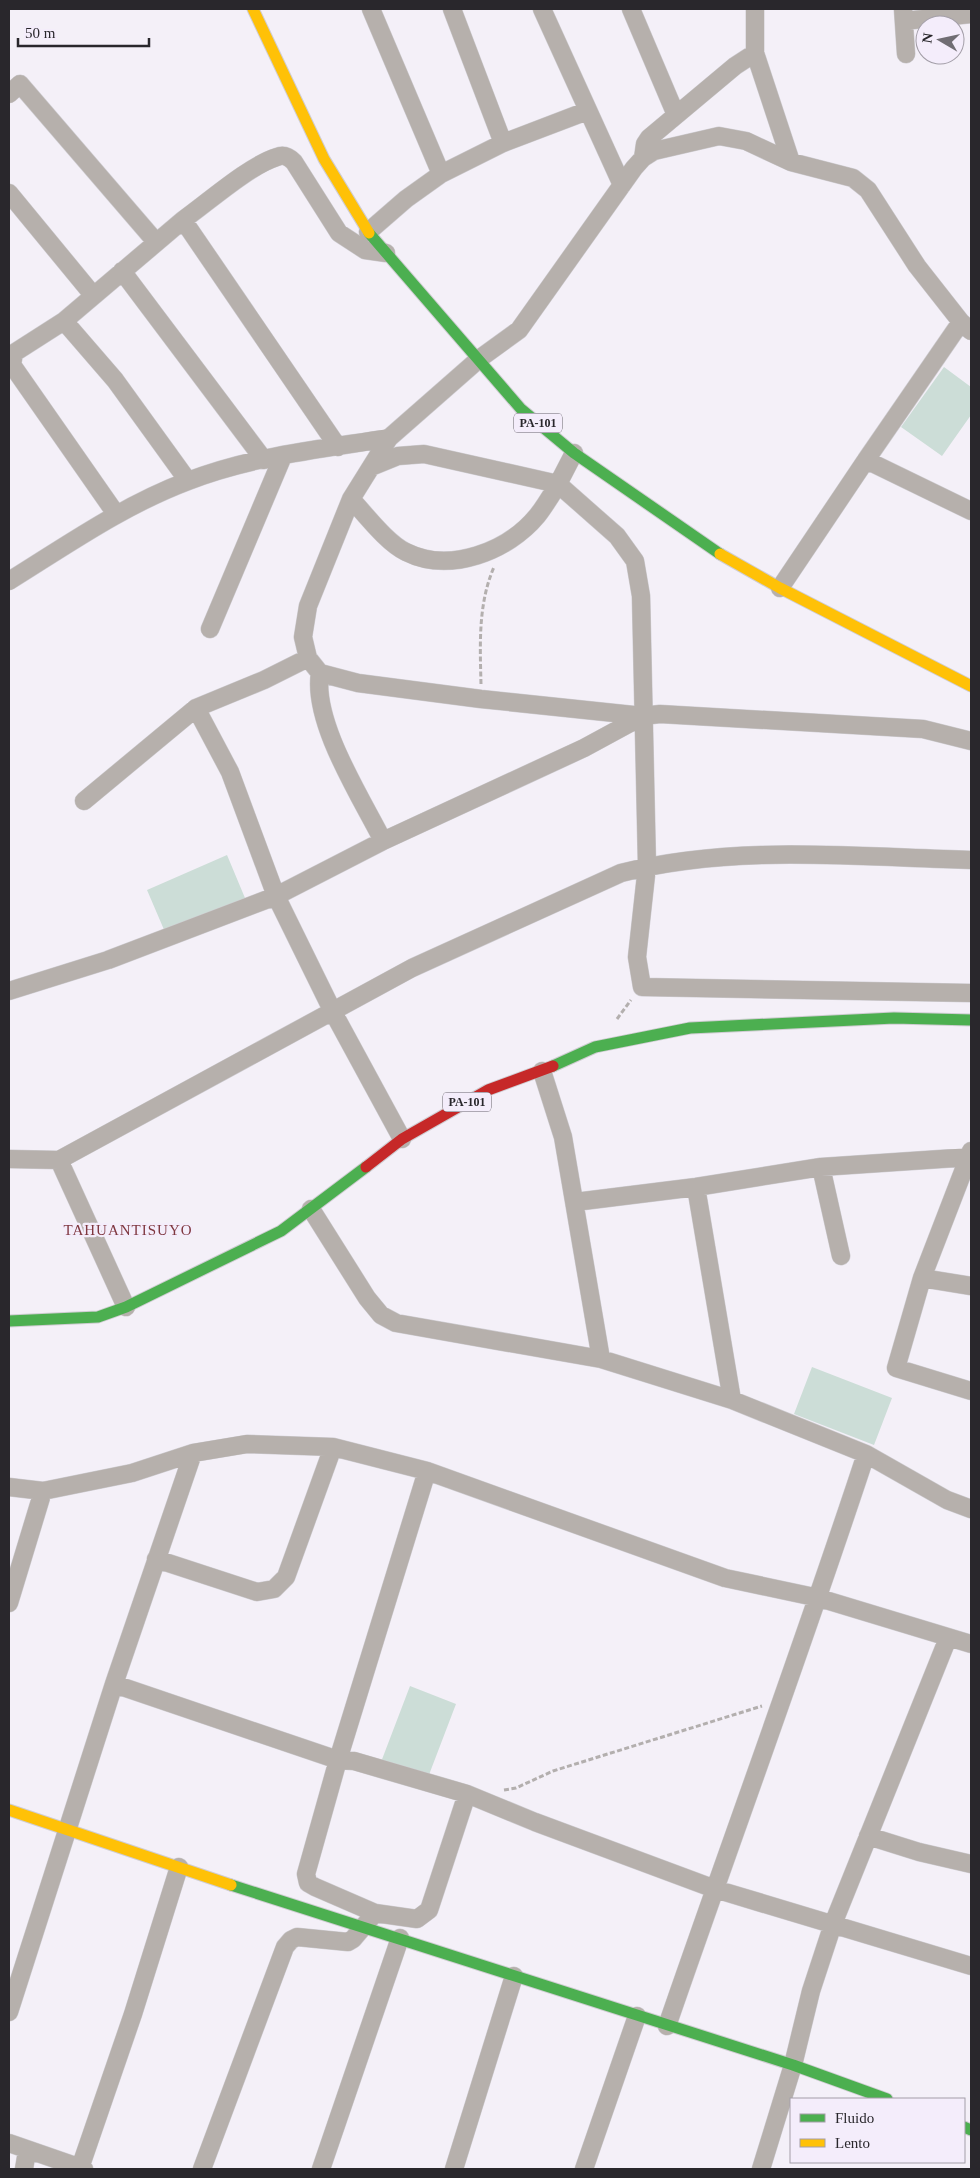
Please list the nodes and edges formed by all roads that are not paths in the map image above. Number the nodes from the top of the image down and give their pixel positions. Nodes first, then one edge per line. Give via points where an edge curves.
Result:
1 (253, 9) edge
2 (371, 9) edge
3 (452, 9) edge
4 (542, 9) edge
5 (631, 9) edge
6 (755, 9) edge
7 (971, 14) edge
8 (904, 15) edge
9 (755, 53) junction
10 (906, 54) dead end
11 (9, 94) edge
12 (587, 111) junction
13 (676, 115) junction
14 (503, 143) junction
15 (643, 158) junction
16 (791, 162) junction
17 (441, 174) junction
18 (622, 185) junction
19 (9, 193) edge
20 (183, 220) junction
21 (368, 232) junction
22 (156, 242) junction
23 (386, 253) junction
24 (122, 271) junction
25 (93, 295) junction
26 (64, 320) junction
27 (966, 327) edge
28 (479, 359) junction
29 (389, 438) junction
30 (338, 447) junction
31 (574, 453) junction
32 (283, 456) junction
33 (264, 460) junction
34 (866, 460) junction
35 (371, 467) junction
36 (188, 481) junction
37 (558, 484) junction
38 (351, 499) junction
39 (971, 511) edge
40 (116, 514) junction
41 (9, 581) edge
42 (780, 588) junction
43 (210, 628) dead end
44 (308, 658) junction
45 (320, 674) junction
46 (971, 686) edge
47 (196, 708) junction
48 (643, 716) junction
49 (971, 741) edge
50 (84, 801) dead end
51 (383, 841) junction
52 (971, 860) edge
53 (648, 866) junction
54 (276, 896) junction
55 (9, 991) edge
56 (971, 994) edge
57 (333, 1012) junction
58 (971, 1020) edge
59 (542, 1071) junction
60 (402, 1139) junction
61 (971, 1155) edge
62 (9, 1159) edge
63 (59, 1160) junction
64 (820, 1167) junction
65 (696, 1187) junction
66 (575, 1202) junction
67 (310, 1209) junction
68 (842, 1256) dead end
69 (922, 1278) junction
70 (971, 1286) edge
71 (126, 1307) junction
72 (9, 1321) edge
73 (601, 1359) junction
74 (971, 1391) edge
75 (732, 1400) junction
76 (334, 1447) junction
77 (193, 1453) junction
78 (866, 1454) junction
79 (427, 1470) junction
80 (9, 1487) edge
81 (43, 1491) junction
82 (971, 1509) edge
83 (156, 1559) junction
84 (819, 1598) junction
85 (9, 1603) edge
86 (948, 1638) junction
87 (971, 1644) edge
88 (114, 1684) junction
89 (338, 1760) junction
90 (467, 1794) junction
91 (9, 1810) edge
92 (68, 1830) junction
93 (868, 1836) junction
94 (971, 1864) edge
95 (179, 1867) junction
96 (714, 1889) junction
97 (376, 1913) junction
98 (833, 1924) junction
99 (363, 1926) junction
100 (400, 1938) junction
101 (971, 1966) edge
102 (514, 1976) junction
103 (9, 2012) edge
104 (637, 2016) junction
105 (667, 2026) junction
106 (793, 2065) junction
107 (884, 2098) edge
108 (9, 2143) edge
109 (28, 2151) junction
110 (24, 2169) edge
111 (82, 2169) edge
112 (202, 2169) edge
113 (321, 2169) edge
114 (454, 2169) edge
115 (584, 2169) edge
116 (762, 2169) edge

1 - 21 main road, PA-101 via 324,159
2 - 17 street
3 - 14 street
4 - 12 street
5 - 13 street
6 - 9 street
7 - 8 street
8 - 10 street
9 - 13 street
9 - 16 street
11 - 22 street via 20,84
12 - 14 street
12 - 18 street
13 - 15 street via 649,138
14 - 17 street
15 - 16 street via 654,150 719,136 746,141
15 - 18 street
16 - 27 street via 853,178 868,190 917,266
17 - 21 street
18 - 28 street via 519,330
19 - 25 street
20 - 22 street
20 - 23 street via 256,167 285,156 294,162 339,233 365,250
20 - 30 street
21 - 23 main road, PA-101
22 - 24 street
23 - 28 main road, PA-101
24 - 25 street
24 - 33 street
25 - 26 street
26 - 36 street via 114,380
26 - 40 street via 14,353 12,365
27 - 34 street
28 - 29 street
28 - 31 main road, PA-101 via 521,409
29 - 30 street
29 - 35 street
30 - 32 street
31 - 37 street
31 - 42 main road, PA-101 via 702,544
32 - 33 street
32 - 43 street
33 - 36 street
34 - 39 street
34 - 42 street
35 - 37 street via 398,456 424,454
35 - 38 street
36 - 40 street
37 - 38 street via 537,516 505,542 481,555 452,561 406,552
37 - 48 street via 617,536 635,561 641,596
38 - 44 street via 308,606 303,637
40 - 41 street
42 - 46 main road, PA-101
44 - 45 street
44 - 47 street
45 - 48 street via 358,683 481,699
45 - 51 street via 319,699 326,727
47 - 50 street
47 - 54 street via 230,772
48 - 49 street via 660,714 924,729
48 - 51 street via 584,748
48 - 53 street
51 - 54 street
52 - 53 street via 763,854 714,856
53 - 56 street via 637,957 642,986
53 - 57 street via 620,873 412,968
54 - 55 street via 108,960
54 - 57 street
57 - 60 street
57 - 63 street
58 - 59 main road, PA-101 via 894,1018 690,1028 595,1048
59 - 60 main road, PA-101 via 488,1090
59 - 66 street via 563,1137
60 - 67 main road, PA-101
61 - 64 street
61 - 69 street
62 - 63 street
63 - 71 street
64 - 65 street
64 - 68 street
65 - 66 street
65 - 75 street
66 - 73 street via 581,1254
67 - 71 main road, PA-101 via 281,1231
67 - 73 street via 367,1298 381,1315 396,1323
69 - 70 street
69 - 74 street via 896,1368
71 - 72 main road, PA-101 via 98,1317
73 - 75 street
75 - 78 street
76 - 77 street via 246,1444
76 - 79 street
76 - 83 street via 286,1577 274,1589 257,1592
77 - 81 street via 132,1473
77 - 83 street
78 - 82 street via 947,1500
78 - 84 street
79 - 84 street via 724,1578
79 - 89 street
80 - 81 street
81 - 85 street
83 - 88 street
84 - 86 street
84 - 96 street
86 - 87 street
86 - 93 street
88 - 89 street
88 - 92 street
89 - 90 street via 354,1760
89 - 97 street via 307,1880 315,1887
90 - 96 street
90 - 97 street via 429,1910 417,1919
91 - 92 main road
92 - 95 main road
92 - 103 street
93 - 94 street
93 - 98 street
95 - 99 main road
95 - 111 street
96 - 98 street
96 - 105 street
97 - 99 street
98 - 101 street
98 - 106 street via 811,1991
99 - 100 main road
99 - 112 street via 348,1942 310,1937 291,1940 285,1947
100 - 102 main road
100 - 113 street
102 - 104 main road
102 - 114 street
104 - 105 main road
104 - 115 street
105 - 106 main road
106 - 107 main road
106 - 116 street
108 - 109 street
109 - 110 street
109 - 111 street

